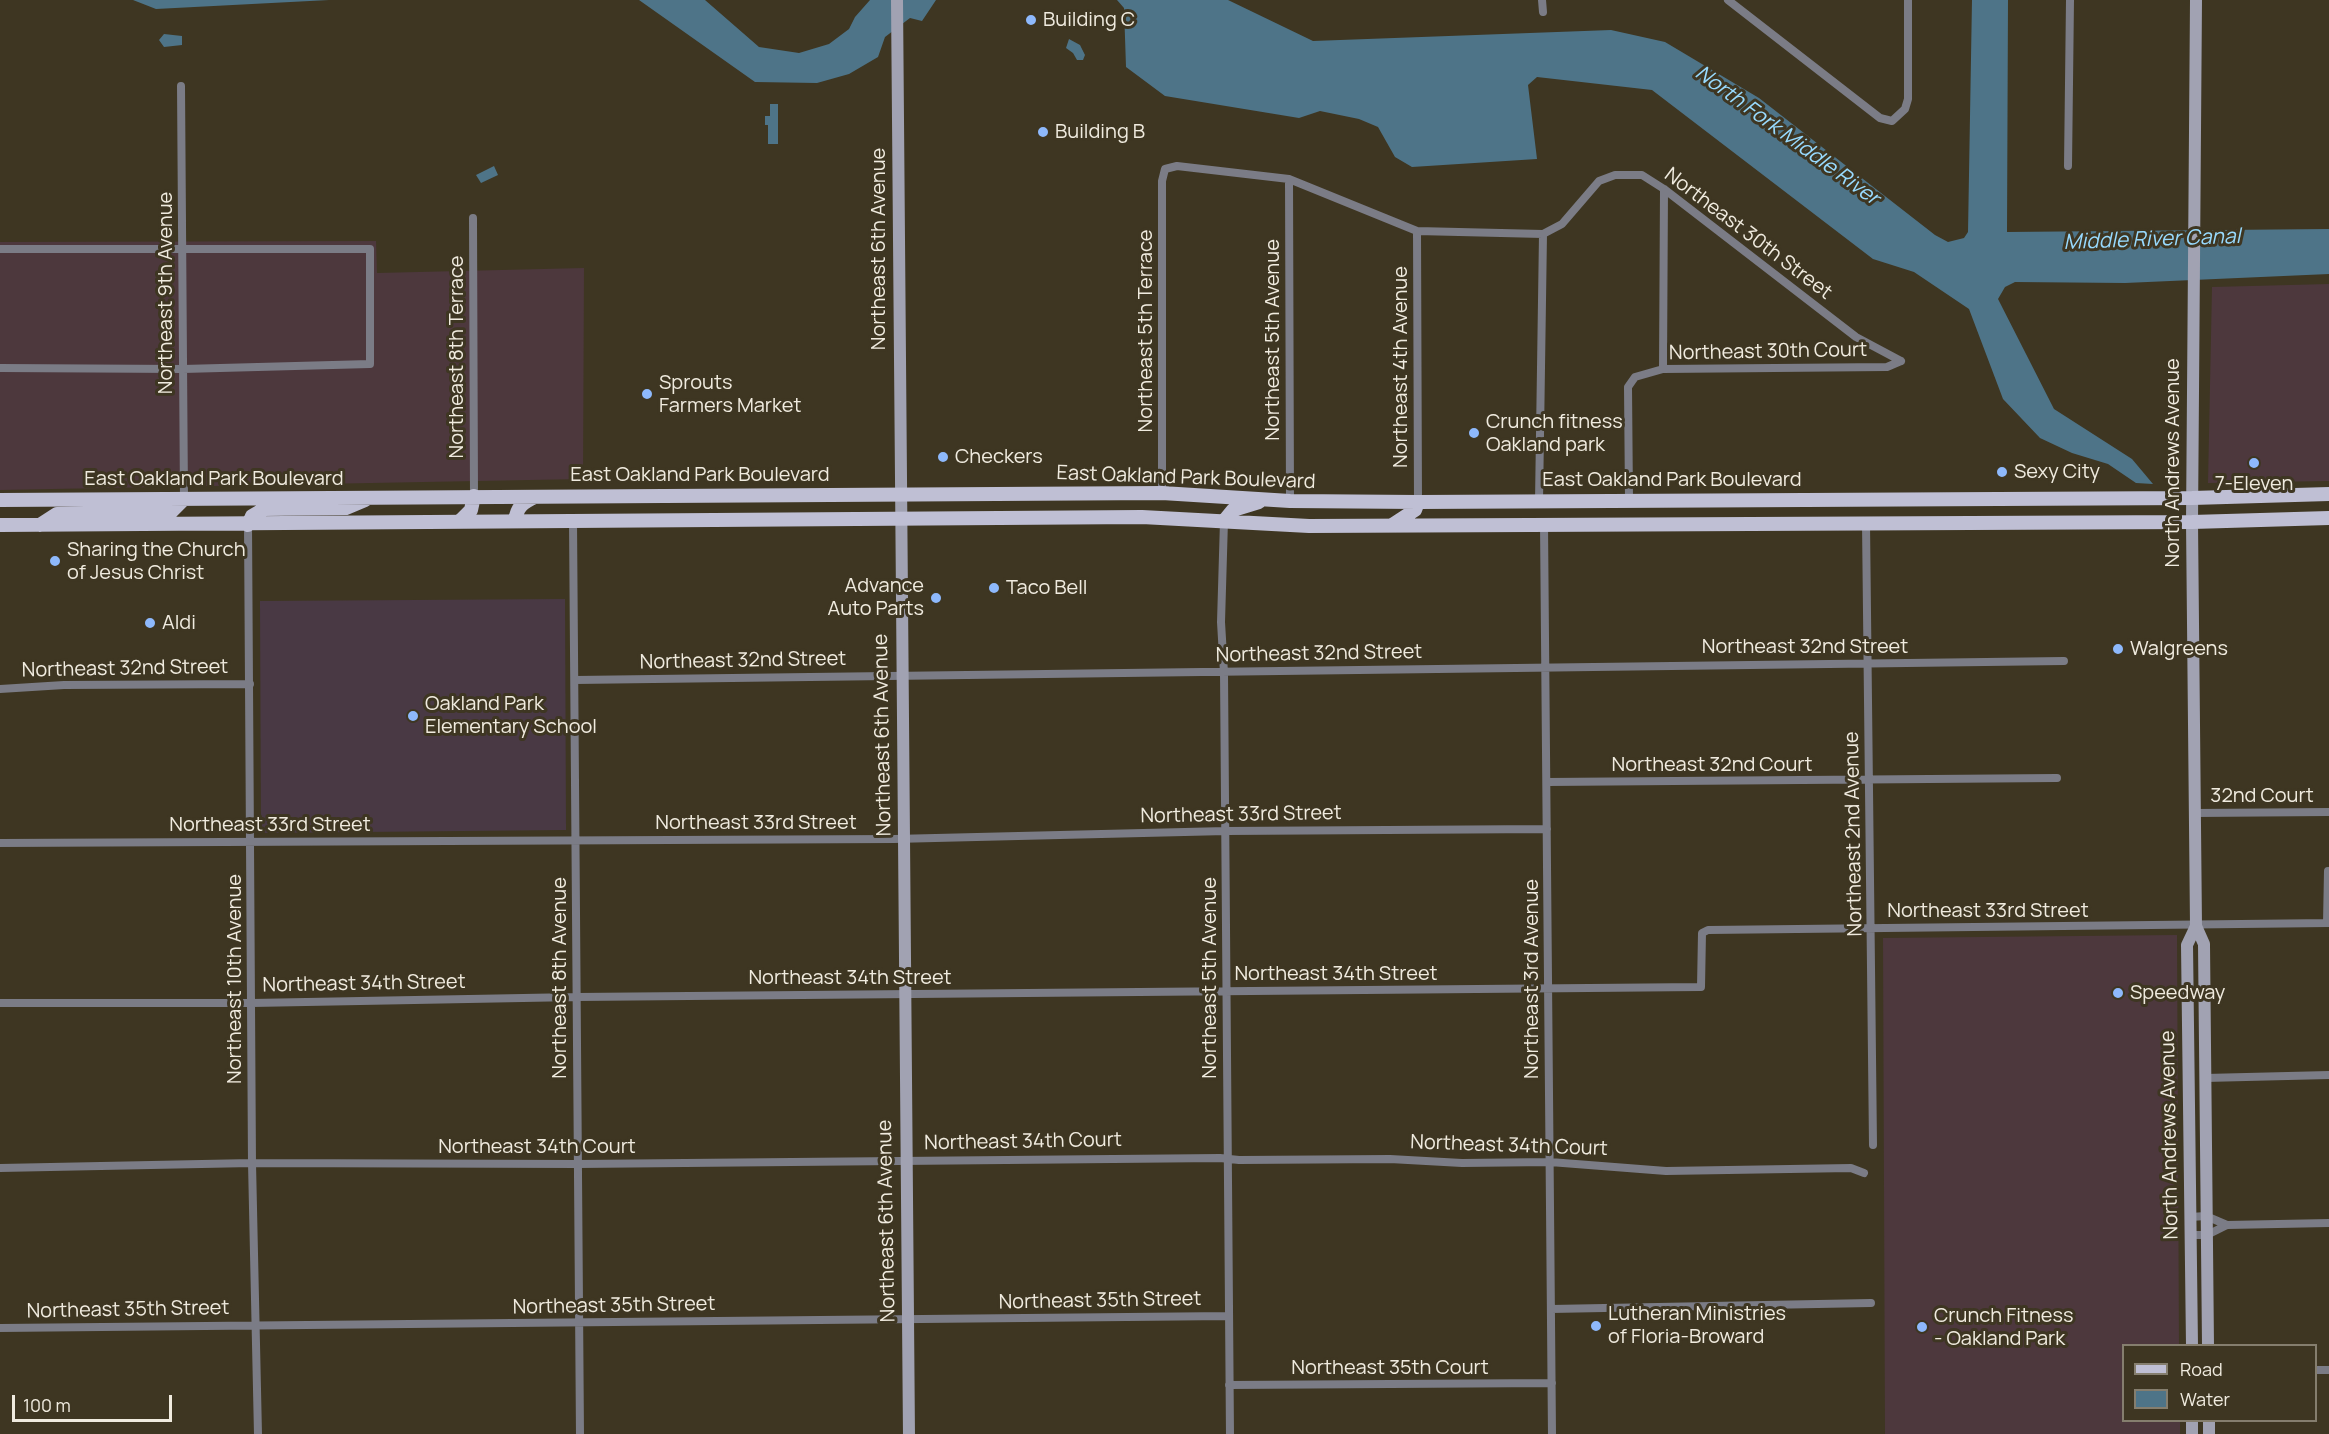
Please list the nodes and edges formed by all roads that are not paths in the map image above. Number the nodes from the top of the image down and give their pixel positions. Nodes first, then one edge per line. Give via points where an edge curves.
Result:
1 (897, 0) edge
2 (1542, 0) edge
3 (1728, 0) edge
4 (1908, 0) edge
5 (2070, 0) edge
6 (2196, 0) edge
7 (1543, 12) dead end
8 (181, 86) dead end
9 (2068, 166) dead end
10 (1289, 179) junction
11 (1664, 189) junction
12 (473, 218) dead end
13 (1417, 231) junction
14 (1543, 234) junction
15 (0, 249) edge
16 (182, 250) junction
17 (1901, 361) joint
18 (0, 368) edge
19 (183, 369) junction
20 (1664, 369) junction
21 (900, 493) junction
22 (1162, 493) junction
23 (2329, 494) edge
24 (474, 496) junction
25 (536, 496) junction
26 (369, 497) junction
27 (1905, 498) junction
28 (2192, 498) junction
29 (184, 499) junction
30 (1794, 499) junction
31 (0, 500) edge
32 (1267, 500) junction
33 (1629, 500) junction
34 (1290, 501) junction
35 (1539, 501) junction
36 (1577, 501) junction
37 (1418, 502) junction
38 (900, 518) junction
39 (2329, 518) edge
40 (515, 521) junction
41 (573, 521) junction
42 (1224, 521) junction
43 (459, 522) junction
44 (2192, 522) junction
45 (1866, 523) junction
46 (1544, 524) junction
47 (1769, 524) junction
48 (0, 525) edge
49 (40, 525) junction
50 (248, 525) junction
51 (1390, 526) junction
52 (2064, 661) dead end
53 (1868, 663) junction
54 (1546, 665) junction
55 (1224, 673) junction
56 (902, 676) junction
57 (575, 680) junction
58 (250, 684) junction
59 (0, 689) edge
60 (2057, 778) dead end
61 (1868, 781) junction
62 (1547, 782) junction
63 (2329, 812) edge
64 (2195, 813) junction
65 (1547, 829) junction
66 (1226, 831) junction
67 (903, 839) junction
68 (252, 841) junction
69 (576, 841) junction
70 (0, 843) edge
71 (2328, 871) edge
72 (2328, 923) edge
73 (2196, 926) junction
74 (1872, 928) junction
75 (1701, 987) joint
76 (1549, 990) junction
77 (1227, 991) junction
78 (905, 994) junction
79 (577, 997) junction
80 (0, 1003) edge
81 (252, 1003) junction
82 (2329, 1075) edge
83 (2205, 1077) junction
84 (1873, 1144) dead end
85 (1228, 1159) junction
86 (906, 1160) junction
87 (1550, 1162) junction
88 (252, 1163) junction
89 (578, 1164) junction
90 (0, 1168) edge
91 (1864, 1173) dead end
92 (2206, 1216) junction
93 (2190, 1217) junction
94 (2329, 1223) edge
95 (2227, 1225) junction
96 (2190, 1235) junction
97 (2206, 1235) junction
98 (1871, 1304) dead end
99 (1551, 1309) junction
100 (1229, 1316) junction
101 (908, 1319) junction
102 (580, 1322) junction
103 (257, 1326) junction
104 (0, 1328) edge
105 (2192, 1344) edge
106 (2208, 1344) edge
107 (1552, 1383) junction
108 (1229, 1386) junction
109 (258, 1434) edge
110 (580, 1434) edge
111 (909, 1434) edge
112 (1230, 1434) edge
113 (1552, 1434) edge

1 - 21 main road, Northeast 6th Avenue
2 - 7 street
3 - 4 street via 1880,118 1892,121 1905,109 1908,99
5 - 9 street
6 - 28 main road, North Andrews Avenue
8 - 16 street, Northeast 9th Avenue
10 - 13 street
10 - 22 street, Northeast 5th Terrace via 1183,165 1165,169
10 - 34 street, Northeast 5th Avenue
11 - 14 street, Northeast 30th Street via 1642,175 1615,175 1599,181 1562,224
11 - 17 street, Northeast 30th Street via 1856,338
11 - 20 street
12 - 24 street, Northeast 8th Terrace
13 - 14 street
13 - 37 street, Northeast 4th Avenue
14 - 35 street
15 - 16 street
16 - 19 street, Northeast 9th Avenue
16 - 19 street via 370,249 370,364
17 - 20 street, Northeast 30th Court via 1887,367
18 - 19 street
19 - 29 street, Northeast 9th Avenue
20 - 33 street, Northeast 30th Court via 1635,377 1628,387
21 - 22 main road, East Oakland Park Boulevard
21 - 25 main road, East Oakland Park Boulevard
21 - 38 main road, Northeast 6th Avenue
22 - 32 main road, East Oakland Park Boulevard
23 - 28 main road, East Oakland Park Boulevard
24 - 25 main road, East Oakland Park Boulevard
24 - 26 main road, East Oakland Park Boulevard
24 - 43 main road via 471,510
25 - 40 main road via 522,503
26 - 29 main road, East Oakland Park Boulevard
26 - 50 main road via 346,508 264,509 252,516
27 - 28 main road, East Oakland Park Boulevard
27 - 30 main road, East Oakland Park Boulevard
27 - 45 main road via 1876,508
28 - 44 main road, North Andrews Avenue
29 - 31 main road, East Oakland Park Boulevard
29 - 49 main road via 175,509 163,513 57,514
30 - 33 main road, East Oakland Park Boulevard
30 - 47 main road via 1785,514
32 - 34 main road, East Oakland Park Boulevard
32 - 42 main road via 1233,510
33 - 36 main road, East Oakland Park Boulevard
34 - 37 main road, East Oakland Park Boulevard
35 - 36 main road, East Oakland Park Boulevard
35 - 37 main road, East Oakland Park Boulevard
36 - 46 main road via 1554,510
37 - 51 main road via 1407,516
38 - 41 main road, East Oakland Park Boulevard
38 - 42 main road, East Oakland Park Boulevard via 1161,517
38 - 56 main road, Northeast 6th Avenue
39 - 44 main road, East Oakland Park Boulevard
40 - 41 main road, East Oakland Park Boulevard
40 - 43 main road, East Oakland Park Boulevard
41 - 57 street, Northeast 8th Avenue
42 - 51 main road, East Oakland Park Boulevard
42 - 55 street, Northeast 5th Avenue
43 - 50 main road, East Oakland Park Boulevard
44 - 45 main road, East Oakland Park Boulevard
44 - 64 main road, North Andrews Avenue
45 - 47 main road, East Oakland Park Boulevard
45 - 53 street, Northeast 2nd Avenue
46 - 47 main road, East Oakland Park Boulevard
46 - 51 main road, East Oakland Park Boulevard
46 - 54 street, Northeast 3rd Avenue
48 - 49 main road, East Oakland Park Boulevard
49 - 50 main road, East Oakland Park Boulevard
50 - 58 street, Northeast 10th Avenue
52 - 53 street, Northeast 32nd Street
53 - 54 street, Northeast 32nd Street
53 - 61 street, Northeast 2nd Avenue
54 - 55 street, Northeast 32nd Street
54 - 62 street, Northeast 3rd Avenue
55 - 56 street, Northeast 32nd Street
55 - 66 street, Northeast 5th Avenue
56 - 57 street, Northeast 32nd Street
56 - 67 main road, Northeast 6th Avenue
57 - 69 street, Northeast 8th Avenue
58 - 59 street, Northeast 32nd Street
58 - 68 street, Northeast 10th Avenue
60 - 61 street, Northeast 32nd Court
61 - 62 street, Northeast 32nd Court
61 - 74 street, Northeast 2nd Avenue
62 - 65 street, Northeast 3rd Avenue
63 - 64 street, 32nd Court
64 - 73 main road, North Andrews Avenue
65 - 66 street, Northeast 33rd Street
65 - 76 street, Northeast 3rd Avenue
66 - 67 street, Northeast 33rd Street
66 - 77 street, Northeast 5th Avenue
67 - 69 street, Northeast 33rd Street
67 - 78 main road, Northeast 6th Avenue
68 - 69 street, Northeast 33rd Street
68 - 70 street, Northeast 33rd Street
68 - 81 street, Northeast 10th Avenue
69 - 79 street, Northeast 8th Avenue
71 - 72 street
72 - 73 street, Northeast 33rd Street
73 - 74 street, Northeast 33rd Street
73 - 83 main road, North Andrews Avenue via 2204,944
73 - 93 main road, North Andrews Avenue via 2187,945
74 - 75 street, Northeast 33rd Street via 1708,930 1702,933 1700,944
74 - 84 street, Northeast 2nd Avenue
75 - 76 street, Northeast 34th Street
76 - 77 street, Northeast 34th Street
76 - 87 street, Northeast 3rd Avenue
77 - 78 street, Northeast 34th Street
77 - 85 street, Northeast 5th Avenue
78 - 79 street, Northeast 34th Street
78 - 86 main road, Northeast 6th Avenue
79 - 81 street, Northeast 34th Street
79 - 89 street, Northeast 8th Avenue
80 - 81 street, Northeast 34th Street
81 - 88 street, Northeast 10th Avenue
82 - 83 street
83 - 92 main road, North Andrews Avenue
85 - 86 street, Northeast 34th Court
85 - 87 street, Northeast 34th Court
85 - 100 street, Northeast 5th Avenue
86 - 89 street, Northeast 34th Court
86 - 101 main road, Northeast 6th Avenue
87 - 91 street, Northeast 34th Court via 1666,1171 1851,1168
87 - 99 street, Northeast 3rd Avenue
88 - 89 street, Northeast 34th Court
88 - 90 street, Northeast 34th Court
88 - 103 street, Northeast 10th Avenue
89 - 102 street, Northeast 8th Avenue
92 - 93 street
92 - 95 street
92 - 97 main road, North Andrews Avenue
93 - 96 main road, North Andrews Avenue
94 - 95 street
95 - 97 street
96 - 97 street
96 - 105 main road, North Andrews Avenue
97 - 106 main road, North Andrews Avenue
98 - 99 street
99 - 107 street, Northeast 3rd Avenue
100 - 101 street, Northeast 35th Street
100 - 108 street, Northeast 5th Avenue
101 - 102 street, Northeast 35th Street
101 - 111 main road, Northeast 6th Avenue
102 - 103 street, Northeast 35th Street
102 - 110 street, Northeast 8th Avenue
103 - 104 street, Northeast 35th Street
103 - 109 street, Northeast 10th Avenue
107 - 108 street, Northeast 35th Court
107 - 113 street, Northeast 3rd Avenue
108 - 112 street, Northeast 5th Avenue

